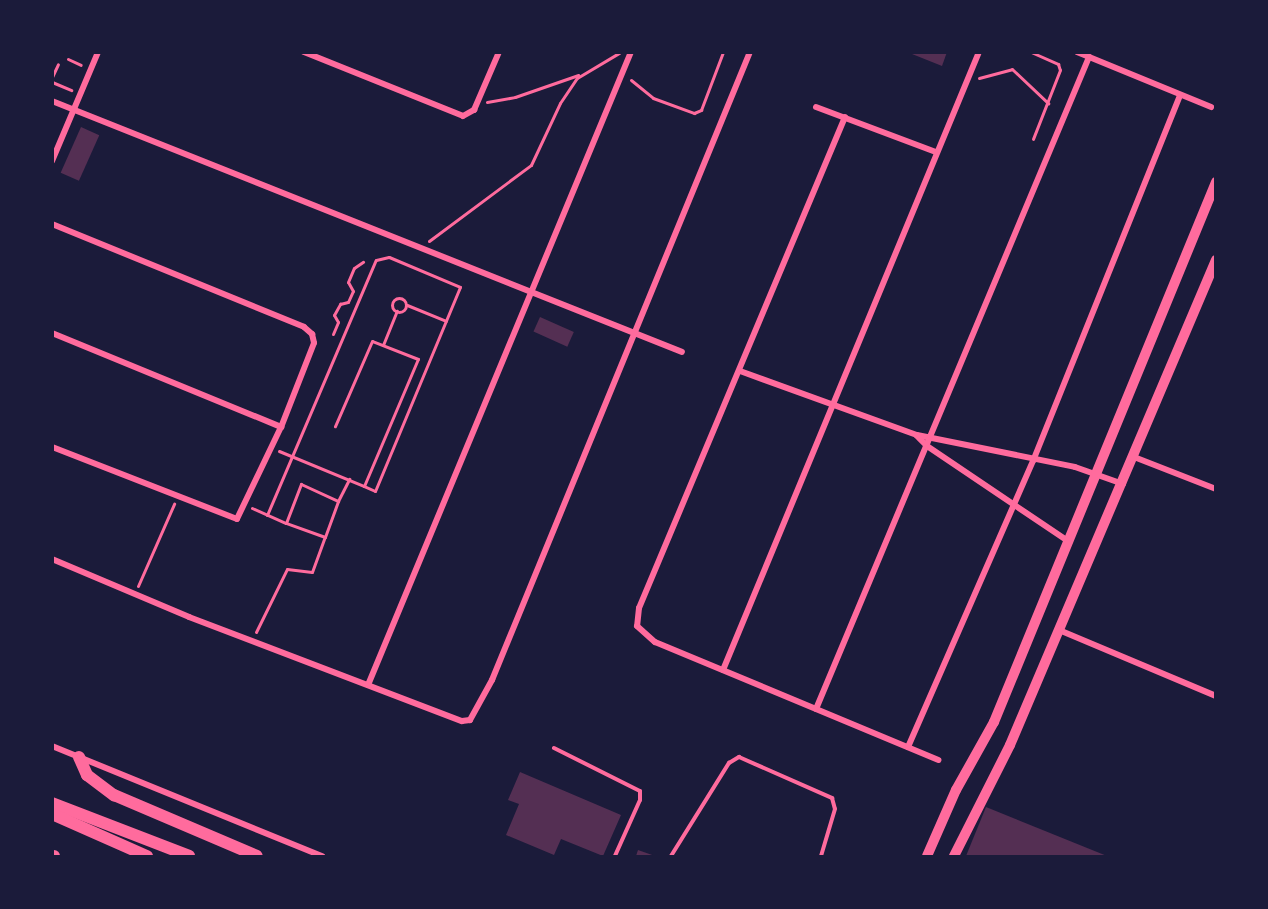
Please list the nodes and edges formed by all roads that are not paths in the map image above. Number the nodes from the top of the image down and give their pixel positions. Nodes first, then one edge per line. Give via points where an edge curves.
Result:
1 (98, 52) edge
2 (304, 52) edge
3 (499, 52) edge
4 (631, 52) edge
5 (750, 52) edge
6 (979, 52) edge
7 (1077, 52) edge
8 (1089, 57) junction
9 (1179, 97) junction
10 (52, 101) edge
11 (816, 107) dead end
12 (1211, 107) dead end
13 (74, 110) junction
14 (845, 117) junction
15 (936, 152) junction
16 (52, 161) edge
17 (1215, 182) edge
18 (52, 224) edge
19 (1215, 260) edge
20 (533, 292) junction
21 (52, 333) edge
22 (636, 333) junction
23 (682, 352) dead end
24 (740, 371) junction
25 (836, 405) junction
26 (281, 427) junction
27 (917, 435) junction
28 (930, 438) junction
29 (927, 446) junction
30 (52, 447) edge
31 (1134, 458) junction
32 (1033, 461) junction
33 (1095, 474) junction
34 (1123, 484) junction
35 (1215, 489) edge
36 (1014, 502) junction
37 (1068, 541) junction
38 (52, 560) edge
39 (1059, 630) junction
40 (723, 670) junction
41 (368, 685) junction
42 (1215, 696) edge
43 (816, 709) junction
44 (52, 746) edge
45 (908, 747) junction
46 (554, 748) dead end
47 (79, 757) junction
48 (938, 760) dead end
49 (52, 803) edge
50 (52, 813) edge
51 (147, 856) edge
52 (189, 856) edge
53 (257, 856) edge
54 (322, 856) edge
55 (615, 856) edge
56 (672, 856) edge
57 (821, 856) edge
58 (927, 856) edge
59 (954, 856) edge

1 - 13 street
2 - 3 street via 466,116 478,103
4 - 20 street
5 - 22 street
6 - 15 street
7 - 8 street
8 - 9 street
8 - 28 street
9 - 12 street
9 - 32 street
10 - 13 street
11 - 14 street
13 - 16 street
13 - 20 street
14 - 15 street
14 - 24 street
15 - 25 street
17 - 33 street
18 - 26 street via 304,327 312,334 312,352
19 - 31 street
20 - 22 street
20 - 41 street
21 - 26 street
22 - 23 street
22 - 41 street via 492,680 470,720 462,721
24 - 25 street
24 - 40 street via 639,608 637,626 655,642
25 - 27 street
25 - 40 street
26 - 30 street via 240,516 234,519
27 - 28 street
27 - 29 street
28 - 29 street
28 - 32 street
29 - 36 street
29 - 43 street
31 - 34 street
31 - 35 street
32 - 33 street
32 - 36 street
33 - 34 street
33 - 37 street
34 - 39 street
36 - 37 street
36 - 45 street
37 - 58 street via 994,722 956,790
38 - 41 street
39 - 42 street
39 - 59 street via 1010,745
40 - 43 street
43 - 45 street
44 - 47 street
45 - 48 street
46 - 55 lane via 640,791 640,800
47 - 53 main road via 87,775 114,795
47 - 54 street
49 - 52 main road
50 - 51 main road
56 - 57 lane via 729,763 739,758 832,798 835,809

